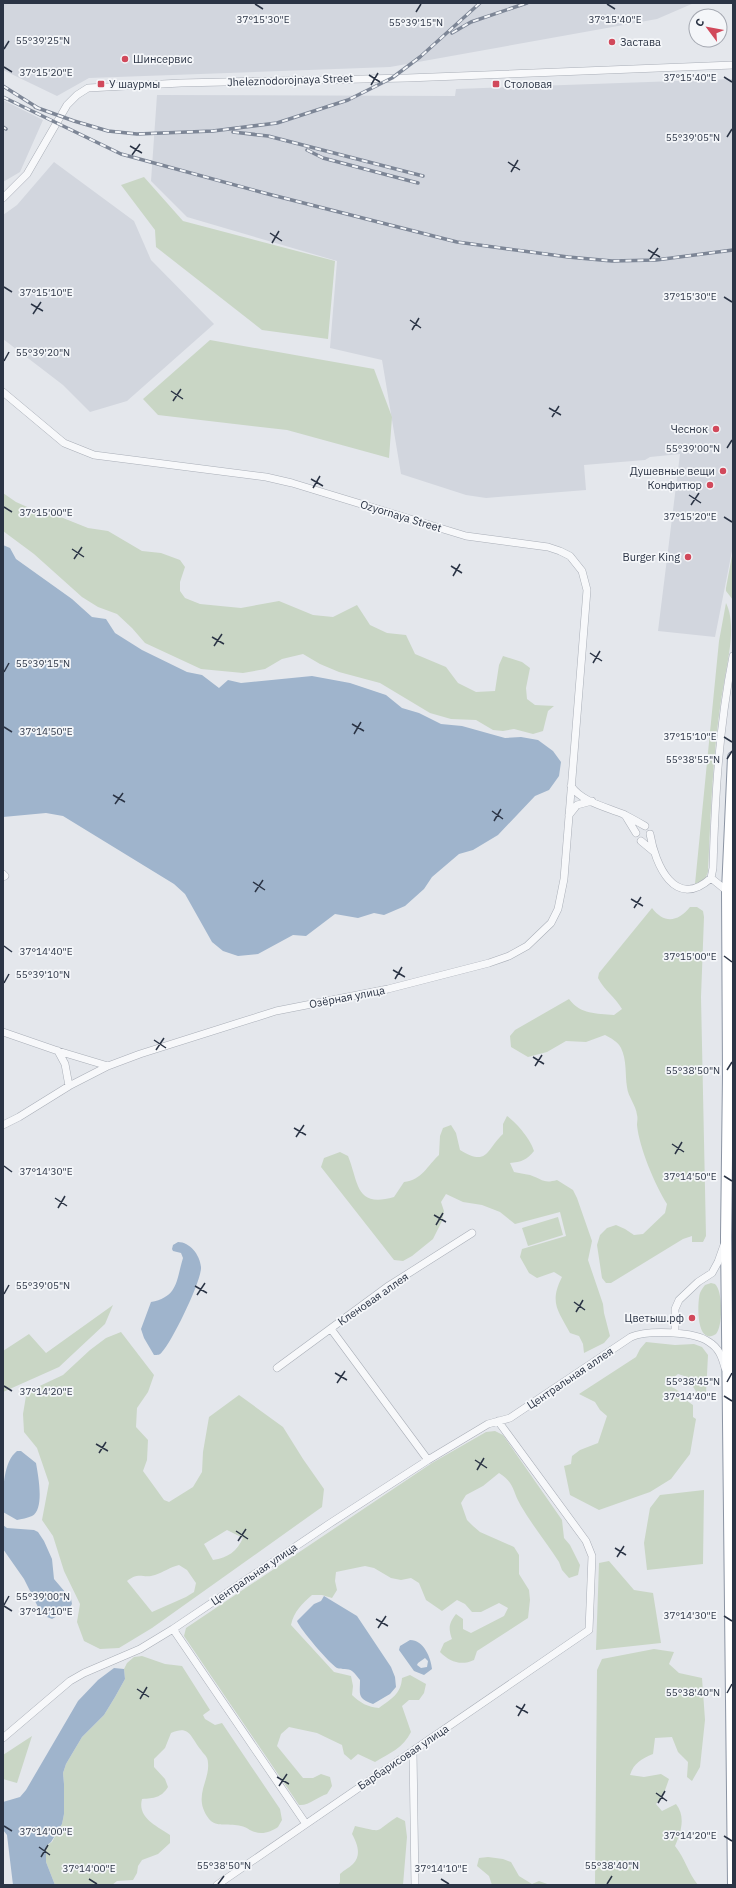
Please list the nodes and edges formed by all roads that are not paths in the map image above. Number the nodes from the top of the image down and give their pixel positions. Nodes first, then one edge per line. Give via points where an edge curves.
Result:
1 (733, 65) edge
2 (3, 198) edge
3 (3, 392) edge
4 (733, 656) edge
5 (733, 757) edge
6 (571, 786) junction
7 (592, 801) junction
8 (569, 815) junction
9 (625, 815) junction
10 (645, 826) dead end
11 (636, 834) dead end
12 (650, 834) dead end
13 (641, 841) dead end
14 (653, 851) junction
15 (711, 878) junction
16 (727, 891) junction
17 (3, 1032) edge
18 (58, 1051) junction
19 (108, 1066) junction
20 (69, 1086) junction
21 (3, 1125) edge
22 (472, 1233) dead end
23 (726, 1237) junction
24 (331, 1329) junction
25 (675, 1333) junction
26 (277, 1368) dead end
27 (728, 1376) junction
28 (510, 1418) joint
29 (498, 1421) junction
30 (428, 1460) junction
31 (173, 1629) junction
32 (3, 1738) edge
33 (413, 1751) junction
34 (306, 1824) junction
35 (217, 1885) edge
36 (415, 1885) edge
37 (733, 1885) edge

1 - 2 street, Jheleznodorojnaya Street via 88,88 76,95 67,105 27,174
3 - 6 street, Ozyornaya Street via 64,443 94,455 266,477 466,536 548,547 570,556 582,570 587,590
4 - 15 street via 724,700 718,755
5 - 16 highway
6 - 7 street via 574,791
6 - 8 street, Ozyornaya Street
7 - 8 street via 578,805
7 - 9 street
8 - 19 street, Озёрная улица via 564,879 558,909 551,923 528,946 489,963 388,989 276,1011
9 - 10 street
9 - 11 street
12 - 14 street
13 - 14 street
14 - 15 street via 668,879 682,888 694,888
15 - 16 street
16 - 23 highway
17 - 18 street
18 - 19 street
18 - 20 street via 66,1064
19 - 20 street, Озёрная улица
20 - 21 street, Озёрная улица
22 - 24 street, Кленовая аллея via 387,1287
23 - 25 street via 712,1273 679,1300 675,1309
23 - 27 highway
24 - 26 street, Кленовая аллея
24 - 30 street
25 - 27 street via 698,1336 708,1341 719,1351
25 - 28 street, Центральная аллея via 645,1334 631,1338
27 - 37 highway
28 - 29 street, Центральная улица
29 - 30 street, Центральная улица via 488,1424
29 - 33 street, Барбарисовая улица via 590,1550 592,1556 589,1630
30 - 31 street, Центральная улица
31 - 32 street, Центральная улица via 140,1649 70,1681
31 - 34 street
33 - 34 street, Барбарисовая улица
33 - 36 street
34 - 35 street, Барбарисовая улица

